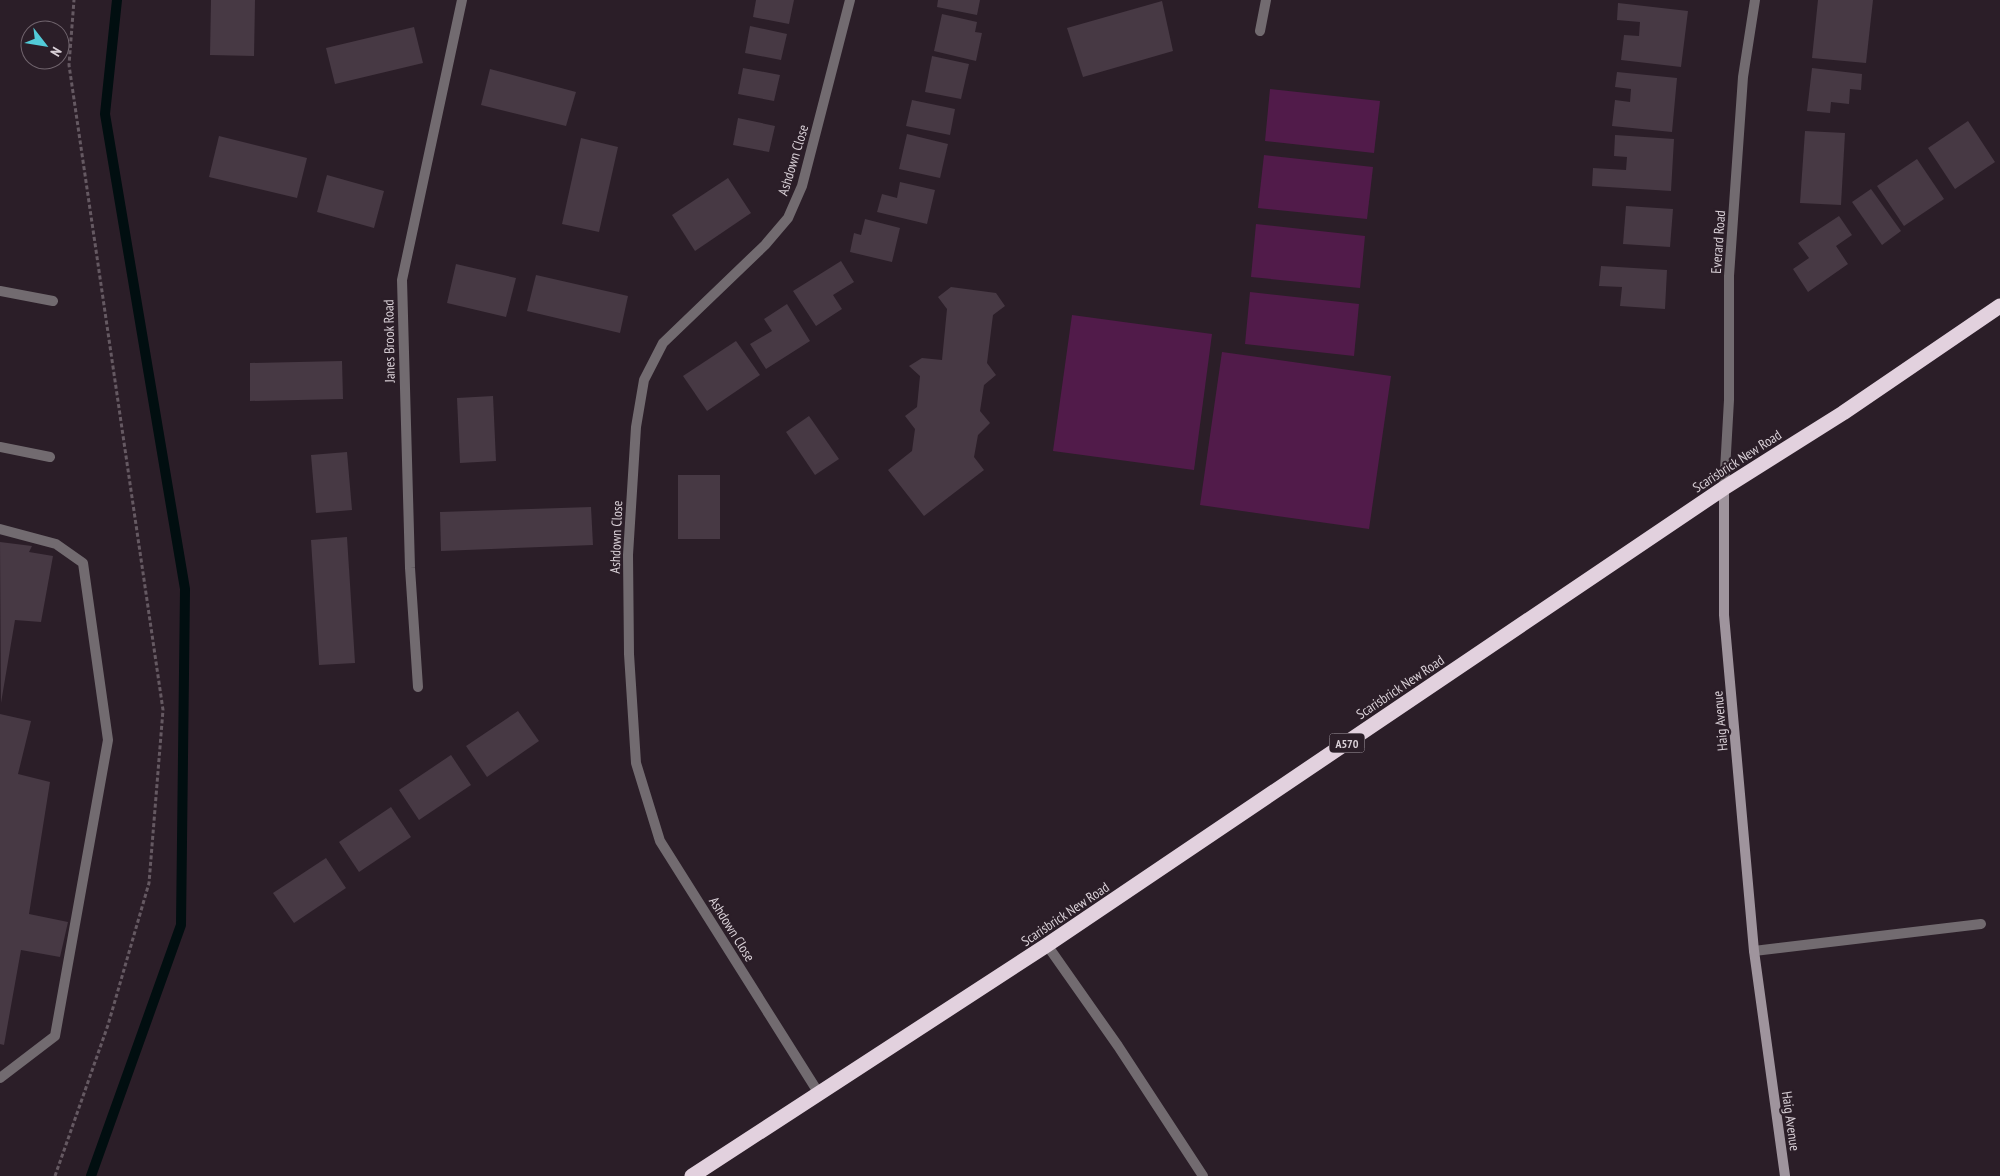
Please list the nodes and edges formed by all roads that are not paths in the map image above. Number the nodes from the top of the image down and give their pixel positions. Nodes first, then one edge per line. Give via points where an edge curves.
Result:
1 (462, 0) edge
2 (850, 0) edge
3 (1266, 0) edge
4 (1755, 0) edge
5 (1260, 31) dead end
6 (0, 291) edge
7 (53, 301) dead end
8 (2000, 306) edge
9 (0, 447) edge
10 (50, 456) dead end
11 (1724, 488) junction
12 (0, 530) edge
13 (418, 687) dead end
14 (1981, 924) dead end
15 (1048, 945) junction
16 (1754, 951) junction
17 (0, 1078) edge
18 (818, 1092) junction
19 (692, 1176) edge
20 (1203, 1176) edge
21 (1785, 1176) edge

1 - 13 street, Janes Brook Road via 402,280 410,568
2 - 18 street, Ashdown Close via 802,186 788,218 765,245 663,343 644,380 636,427 628,555 629,654 636,763 660,841
3 - 5 street
4 - 11 street, Everard Road via 1743,77 1731,256
6 - 7 street
8 - 11 highway, Scarisbrick New Road / A570
9 - 10 street
11 - 15 highway, Scarisbrick New Road / A570
11 - 16 street, Haig Avenue via 1723,601
12 - 17 street via 56,544 83,563 108,740 55,1036
14 - 16 street
15 - 18 highway, Scarisbrick New Road / A570
15 - 20 street
16 - 21 street, Haig Avenue
18 - 19 highway, Scarisbrick New Road / A570

